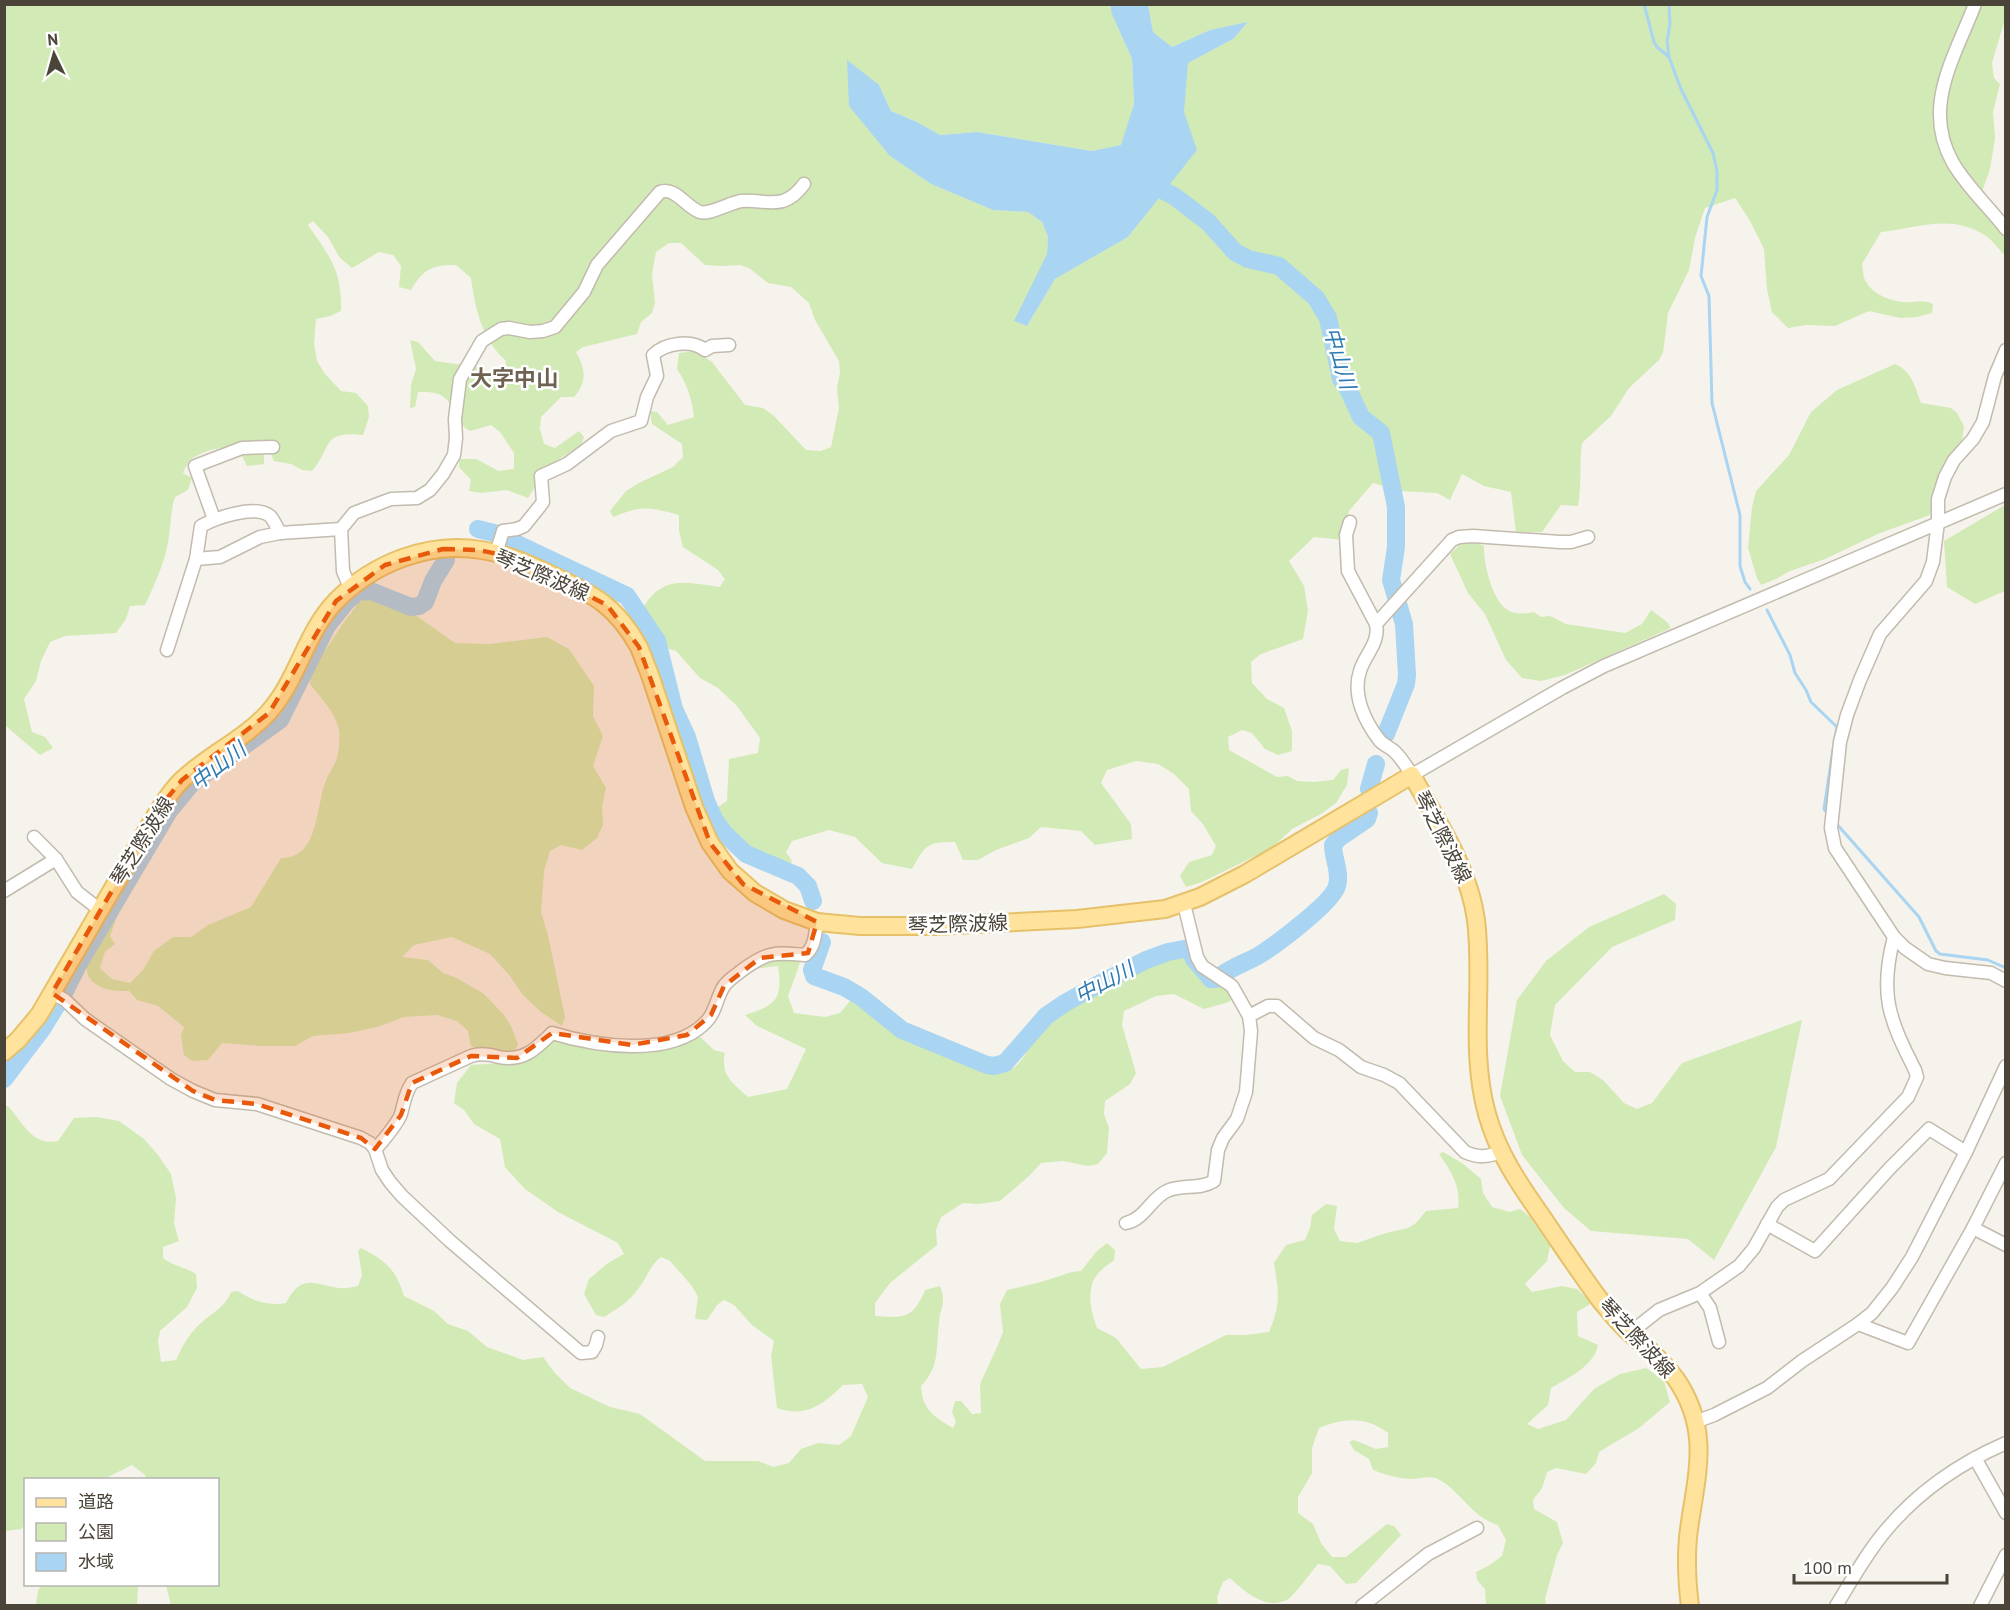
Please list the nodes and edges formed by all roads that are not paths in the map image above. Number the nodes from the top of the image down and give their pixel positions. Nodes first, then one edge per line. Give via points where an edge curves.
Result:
1 (1976, 4) edge
2 (804, 184) dead end
3 (2006, 229) edge
4 (729, 345) dead end
5 (2006, 350) edge
6 (273, 447) dead end
7 (2006, 494) edge
8 (214, 519) junction
9 (1350, 522) dead end
10 (1938, 522) junction
11 (341, 529) junction
12 (280, 533) junction
13 (1588, 537) dead end
14 (496, 553) junction
15 (196, 559) junction
16 (350, 588) junction
17 (1376, 624) junction
18 (167, 650) dead end
19 (1412, 775) junction
20 (34, 837) dead end
21 (56, 859) junction
22 (4, 891) edge
23 (1184, 904) junction
24 (100, 910) junction
25 (817, 922) junction
26 (1894, 936) junction
27 (2006, 981) edge
28 (59, 996) junction
29 (1249, 1016) junction
30 (4, 1052) edge
31 (2006, 1066) edge
32 (375, 1149) junction
33 (1501, 1152) junction
34 (1966, 1152) junction
35 (2006, 1163) edge
36 (2002, 1177) edge
37 (1126, 1223) dead end
38 (1767, 1224) junction
39 (1973, 1228) junction
40 (2006, 1245) edge
41 (1700, 1293) junction
42 (1858, 1324) junction
43 (1630, 1333) junction
44 (598, 1337) dead end
45 (1719, 1342) dead end
46 (1695, 1422) junction
47 (2006, 1443) edge
48 (1975, 1458) junction
49 (2006, 1513) edge
50 (1477, 1528) dead end
51 (2006, 1555) edge
52 (1362, 1605) edge
53 (1690, 1605) edge
54 (1836, 1605) edge
55 (1980, 1605) edge

1 - 3 street via 1944,83 1940,124 1953,162
2 - 11 street via 783,201 740,202 707,213 671,192 660,192 597,265 584,292 555,327 530,332 501,329 482,342 460,379 454,455 430,490 417,498 391,499 354,513
4 - 14 street via 712,345 705,350 686,344 652,355 655,382 641,421 611,431 567,464 541,476 543,502 524,526 503,531
5 - 10 street via 1983,422 1945,477 1938,499
6 - 8 street via 242,448 195,466
7 - 10 street
8 - 12 street via 262,512 270,516
8 - 15 street via 201,526
9 - 17 street via 1346,535 1348,571
10 - 19 street via 1604,666
10 - 26 street via 1933,562 1926,581 1880,634 1847,715 1832,809 1830,828 1835,848
11 - 12 street
11 - 16 street via 343,571
12 - 15 street via 260,537 220,557
13 - 17 street via 1560,542 1459,537
14 - 16 main road, 琴芝際波線 via 460,549 412,554 385,565
14 - 25 main road, 琴芝際波線 via 595,596 619,617 639,647 710,843 755,893 784,910
15 - 18 street
16 - 24 main road, 琴芝際波線 via 318,625 269,713 172,792
17 - 19 street via 1377,637 1360,670 1358,699 1381,742 1394,751
19 - 23 main road, 琴芝際波線 via 1245,874
19 - 33 main road, 琴芝際波線 via 1461,866 1473,901 1478,940 1479,1074 1487,1116
20 - 21 street
21 - 22 street
21 - 24 street via 77,892
23 - 25 main road, 琴芝際波線 via 1106,917 1012,923 860,926
23 - 29 street via 1197,957 1203,966 1232,986
24 - 28 main road, 琴芝際波線
25 - 32 street via 815,938 805,955 760,958 724,986 711,1015 687,1035 661,1043 605,1045 552,1033 527,1055 517,1058 478,1054 412,1083 400,1116
26 - 27 street via 1929,964 1991,973
26 - 38 street via 1886,984 1891,1018 1916,1070 1914,1087 1836,1174 1784,1200
28 - 30 main road, 琴芝際波線
28 - 32 street via 85,1019 193,1091 215,1100 257,1104 361,1138
29 - 33 street via 1268,1006 1277,1006 1314,1038 1360,1067 1399,1083 1465,1152 1476,1157
29 - 37 street via 1246,1092 1242,1108 1218,1150 1214,1181 1167,1191 1134,1221
31 - 34 street
32 - 44 street via 382,1170 402,1196 581,1353 592,1352
33 - 43 main road, 琴芝際波線 via 1581,1274
34 - 38 street via 1929,1129 1815,1251
34 - 42 street via 1912,1257 1872,1313
35 - 36 street
36 - 39 street
38 - 41 street via 1739,1266
39 - 40 street
39 - 42 street via 1908,1343
41 - 43 street via 1659,1310
41 - 45 street via 1710,1308
42 - 46 street via 1767,1388
43 - 46 main road, 琴芝際波線 via 1671,1372
46 - 53 main road, 琴芝際波線 via 1700,1462 1688,1548
47 - 48 street
48 - 49 street
48 - 54 street via 1944,1476 1898,1516
50 - 52 street via 1428,1554
51 - 55 street

